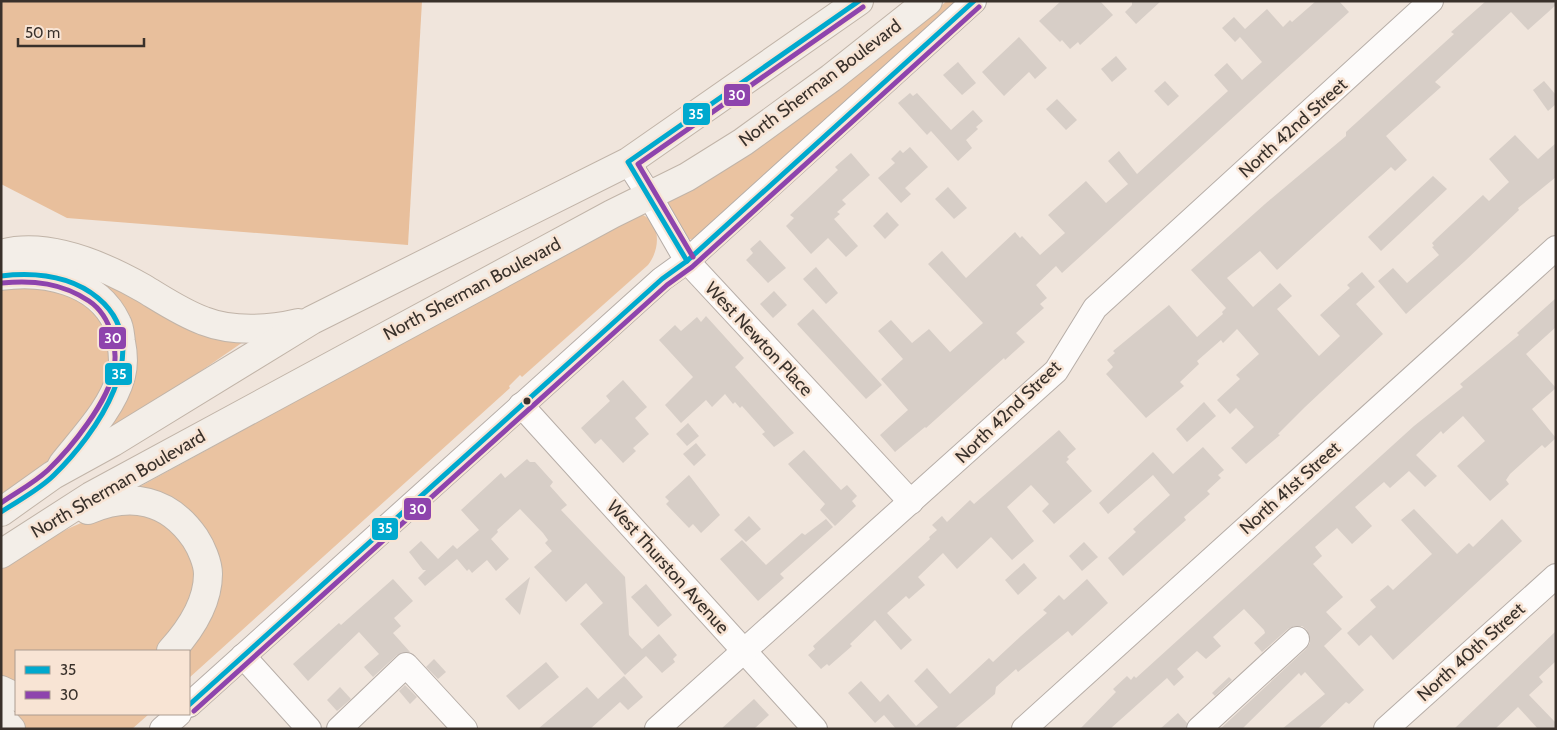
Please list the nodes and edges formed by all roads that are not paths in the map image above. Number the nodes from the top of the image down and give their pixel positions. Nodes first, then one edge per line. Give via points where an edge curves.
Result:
1 (859, 1) edge
2 (928, 1) edge
3 (974, 1) edge
4 (1431, 1) edge
5 (628, 162) junction
6 (649, 194) junction
7 (1556, 248) edge
8 (1, 254) edge
9 (687, 261) junction
10 (1, 276) edge
11 (312, 320) junction
12 (521, 405) junction
13 (53, 476) junction
14 (911, 502) junction
15 (1, 512) edge
16 (38, 530) junction
17 (1, 554) edge
18 (1556, 576) edge
19 (1297, 639) dead end
20 (172, 650) edge
21 (744, 650) junction
22 (243, 656) junction
23 (1, 690) edge
24 (15, 697) edge
25 (190, 704) edge
26 (177, 715) edge
27 (1, 718) edge
28 (12, 729) edge
29 (162, 729) edge
30 (310, 729) edge
31 (339, 729) edge
32 (465, 729) edge
33 (657, 729) edge
34 (815, 729) edge
35 (1024, 729) edge
36 (1199, 729) edge
37 (1386, 729) edge

1 - 5 main road, North Sherman Boulevard
2 - 6 main road, North Sherman Boulevard via 743,142 688,177
3 - 9 street
4 - 14 street, North 42nd Street via 1095,308 1056,371
5 - 6 street, West Newton Place
5 - 11 main road, North Sherman Boulevard
6 - 9 street, West Newton Place
6 - 16 main road, North Sherman Boulevard via 91,496
7 - 35 street, North 41st Street
8 - 11 main road via 41,251 74,258 108,271 205,322 243,329 282,327
9 - 12 street via 662,279
9 - 14 street, West Newton Place
10 - 13 main road via 22,273 75,283 100,300 118,323 123,352 121,376 109,404
11 - 13 main road, North Sherman Boulevard
12 - 21 street, West Thurston Avenue
12 - 22 street
13 - 15 main road, North Sherman Boulevard
14 - 21 street, North 42nd Street
16 - 17 main road, North Sherman Boulevard
16 - 20 main road via 108,502 122,500 156,505 180,520 200,546 208,572 201,606 191,626
18 - 37 street, North 40th Street
19 - 36 street
21 - 33 street, North 42nd Street
21 - 34 street, West Thurston Avenue
22 - 25 street
22 - 30 street
23 - 24 main road
26 - 29 street
27 - 28 main road
31 - 32 street via 406,664

